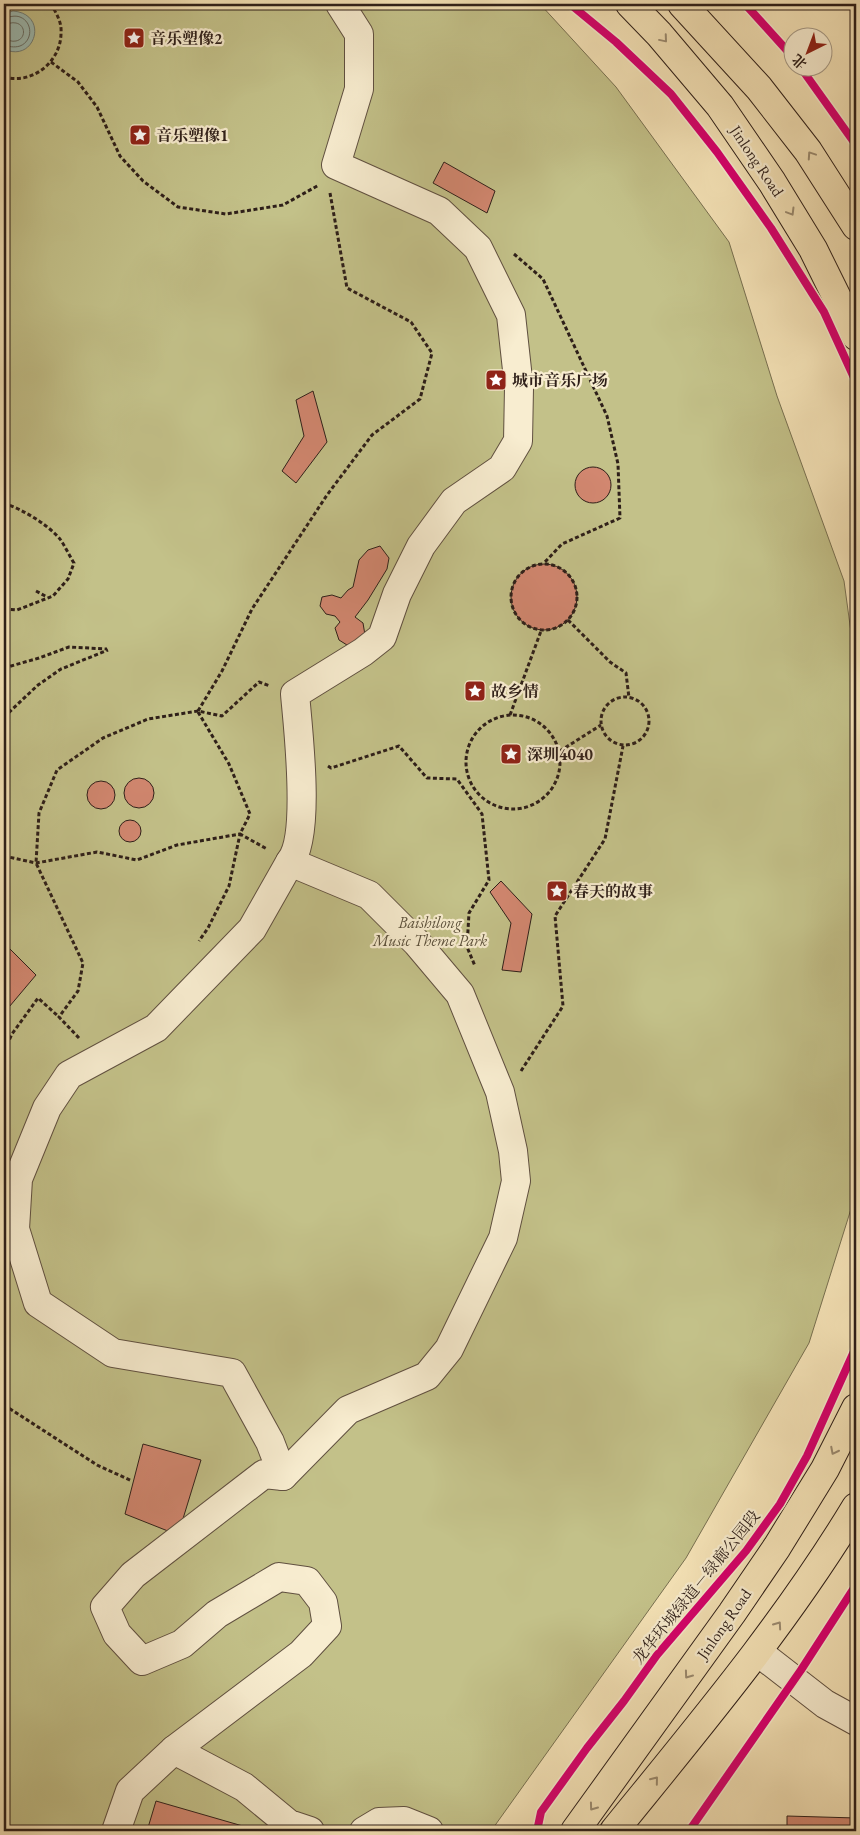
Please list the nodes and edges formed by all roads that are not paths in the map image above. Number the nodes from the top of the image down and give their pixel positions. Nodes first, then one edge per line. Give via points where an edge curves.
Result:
1 (340, 4) edge
2 (630, 4) edge
3 (682, 4) edge
4 (856, 226) edge
5 (856, 336) edge
6 (290, 862) junction
7 (856, 1408) edge
8 (283, 1476) junction
9 (856, 1507) edge
10 (758, 1652) junction
11 (856, 1721) edge
12 (174, 1750) junction
13 (116, 1831) edge
14 (310, 1831) edge
15 (364, 1831) edge
16 (429, 1831) edge
17 (575, 1831) edge
18 (614, 1831) edge

1 - 6 lane via 360,34 359,90 332,172 438,211 478,248 511,315 519,388 518,441 502,468 454,501 421,546 397,594 382,637 295,694 300,743 301,830
2 -> 5 main road, Jinlong Road via 720,106 772,182 813,249
4 -> 3 main road via 808,151 759,88
6 - 8 lane via 369,895 460,994 500,1092 516,1181 503,1238 449,1349 427,1376 348,1410
6 - 8 lane via 252,929 156,1028 69,1075 47,1108 18,1178 15,1229 38,1304 113,1353 232,1373 270,1442
7 -> 17 main road, Jinlong Road via 825,1470 777,1547
8 - 12 lane via 264,1474 133,1575 105,1607 118,1634 142,1662 182,1644 217,1614 279,1577 307,1581 323,1602 327,1626 301,1654
10 -> 9 main road via 832,1547
10 - 11 lane via 825,1704
18 -> 10 main road
12 - 13 lane via 130,1791
12 - 14 lane via 244,1787 289,1824
15 - 16 lane via 379,1822 404,1821

